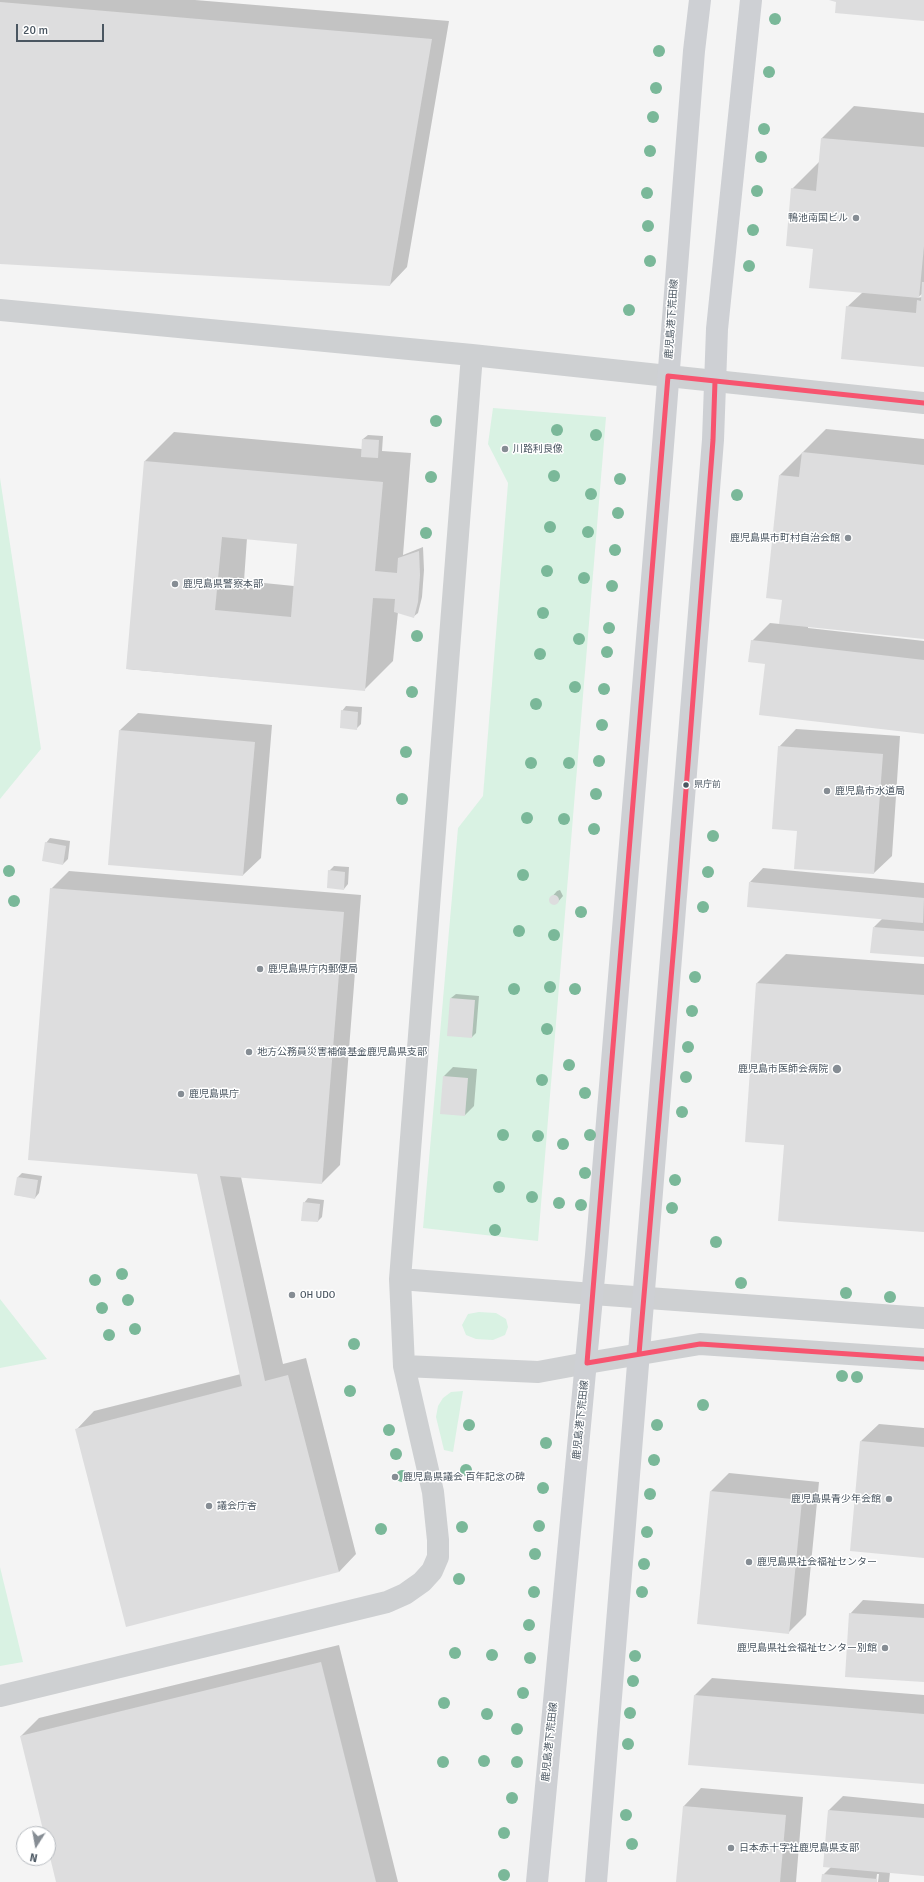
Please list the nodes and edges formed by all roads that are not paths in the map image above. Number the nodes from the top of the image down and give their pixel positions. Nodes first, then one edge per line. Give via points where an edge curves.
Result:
1 (700, 0) edge
2 (751, 0) edge
3 (0, 310) edge
4 (472, 355) junction
5 (668, 376) junction
6 (715, 382) junction
7 (924, 403) edge
8 (400, 1279) junction
9 (593, 1294) junction
10 (643, 1297) junction
11 (924, 1318) edge
12 (638, 1354) junction
13 (924, 1359) edge
14 (587, 1363) junction
15 (404, 1366) junction
16 (0, 1696) edge
17 (537, 1882) edge
18 (596, 1882) edge

1 - 5 main road, 鹿児島港下荒田線 via 693,58
2 - 6 main road via 717,329
3 - 4 street
4 - 5 street
4 - 8 street
5 - 6 street
5 - 9 main road, 鹿児島港下荒田線
6 - 7 street
6 - 10 main road via 713,440 676,916
8 - 9 street
8 - 15 street
9 - 10 street
9 - 14 main road, 鹿児島港下荒田線
10 - 11 street
10 - 12 main road
12 - 13 street via 700,1344
12 - 14 street
12 - 18 main road
14 - 15 street via 538,1372
14 - 17 main road, 鹿児島港下荒田線
15 - 16 street via 433,1492 438,1540 438,1557 432,1571 422,1582 387,1602

